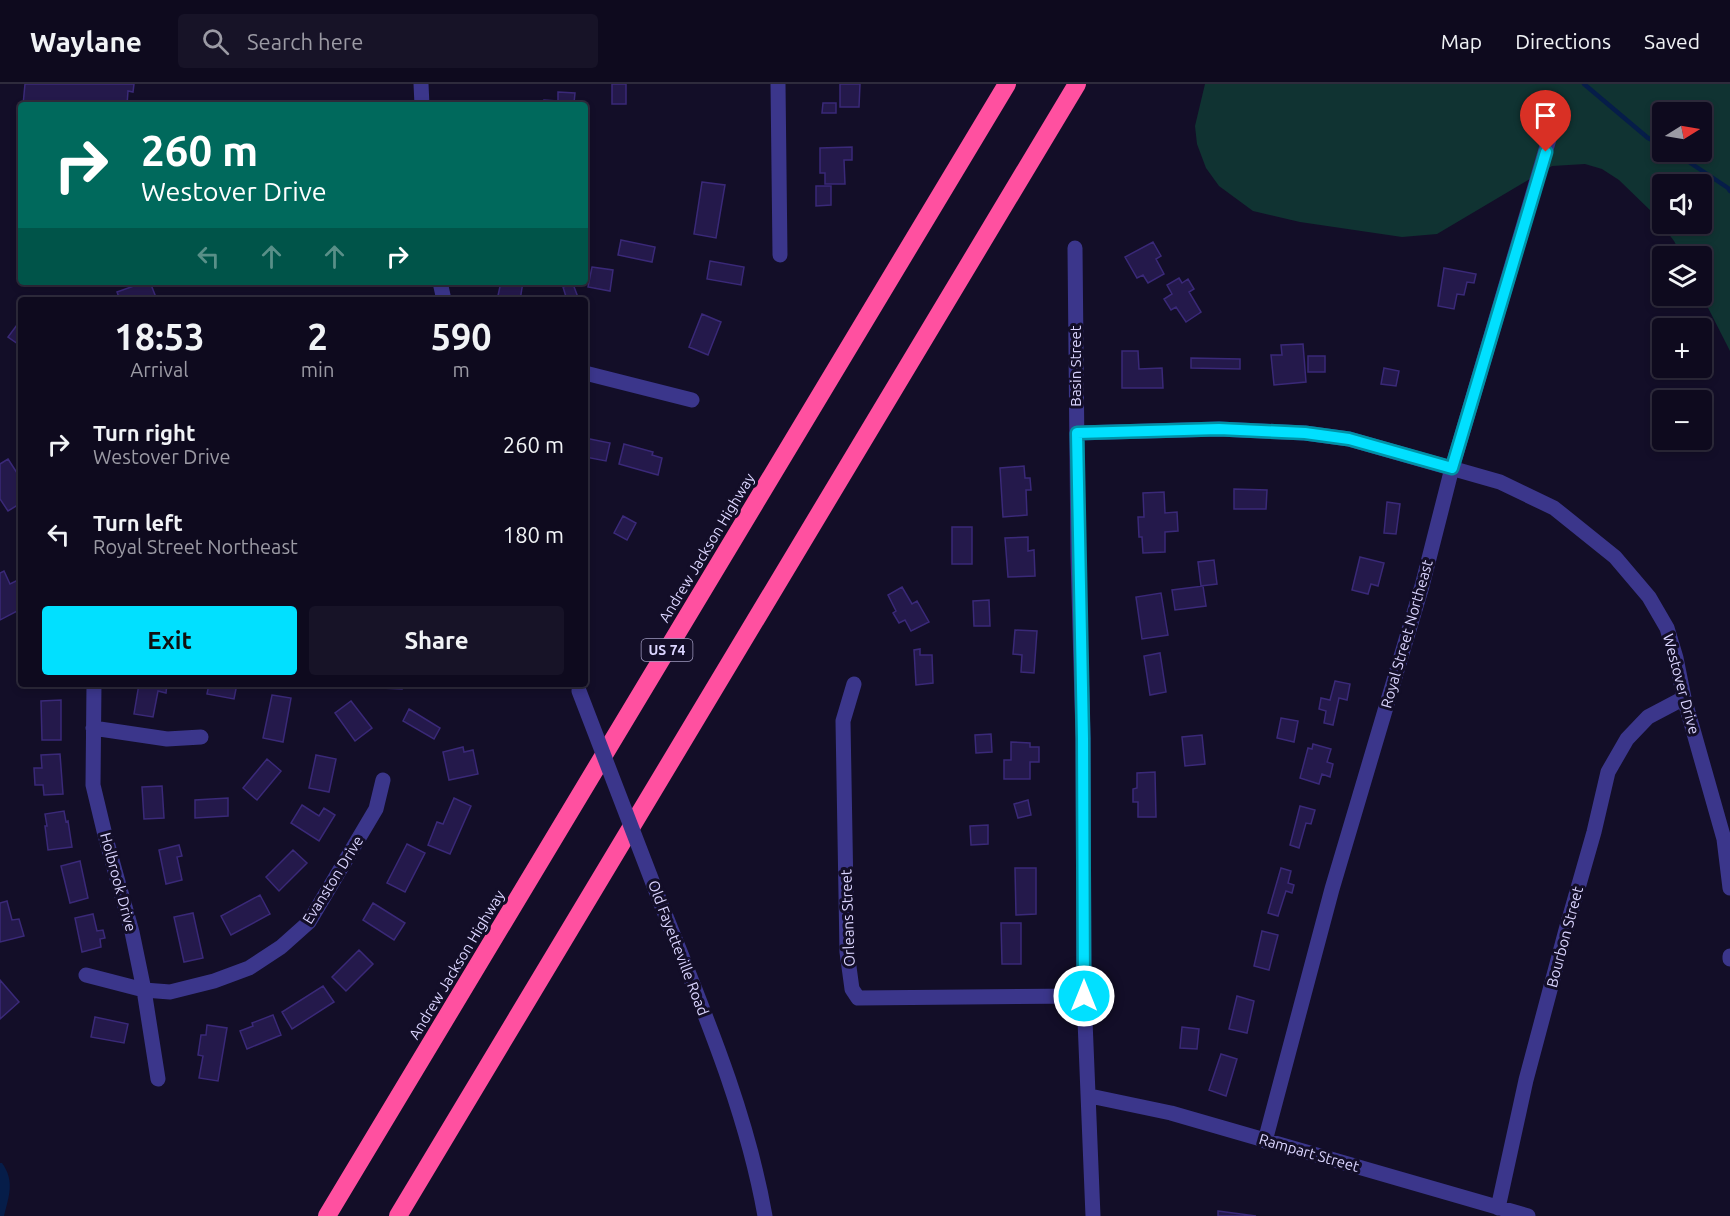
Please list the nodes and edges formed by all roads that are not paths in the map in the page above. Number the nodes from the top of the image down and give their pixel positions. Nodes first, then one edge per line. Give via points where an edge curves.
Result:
1 (421, 84) edge
2 (777, 84) edge
3 (1007, 84) edge
4 (1077, 84) edge
5 (422, 102) edge
6 (1552, 129) dead end
7 (1075, 248) dead end
8 (780, 255) dead end
9 (588, 374) edge
10 (692, 400) dead end
11 (1077, 433) junction
12 (1452, 468) junction
13 (854, 684) dead end
14 (94, 687) edge
15 (578, 687) edge
16 (1684, 698) junction
17 (93, 728) junction
18 (201, 737) dead end
19 (382, 780) dead end
20 (1730, 888) edge
21 (86, 975) dead end
22 (144, 990) junction
23 (1084, 996) junction
24 (158, 1079) dead end
25 (1089, 1096) junction
26 (1265, 1141) junction
27 (1498, 1208) junction
28 (327, 1216) edge
29 (398, 1216) edge
30 (765, 1216) edge
31 (1093, 1216) edge
32 (1528, 1216) edge

1 - 5 street
2 - 8 street
3 - 28 highway, Andrew Jackson Highway / US 74
4 - 29 highway
6 - 12 street, Royal Street Northeast
7 - 11 street, Basin Street
9 - 10 street
11 - 12 street, Westover Drive via 1219,429 1305,433 1349,439
11 - 23 street, Basin Street
12 - 16 street, Westover Drive via 1500,482 1554,508 1615,557 1649,597 1667,628
12 - 26 street, Royal Street Northeast
13 - 23 street, Orleans Street via 843,721 847,952 852,989 858,998
14 - 17 street, Holbrook Drive
15 - 30 street, Old Fayetteville Road, bridge via 723,1062 756,1168
16 - 20 street, Westover Drive via 1724,839
16 - 27 street, Bourbon Street via 1648,717 1627,739 1608,772 1526,1080
17 - 18 street via 167,739
17 - 22 street, Holbrook Drive via 93,786
19 - 22 street, Evanston Drive via 376,809 340,872 309,922 281,948 249,968 214,981 170,992
21 - 22 street, Evanston Drive
22 - 24 street, Holbrook Drive
23 - 25 street, Basin Street
25 - 26 street, Rampart Street via 1172,1113
25 - 31 street, Basin Street
26 - 27 street, Rampart Street
27 - 32 street, Rampart Street

